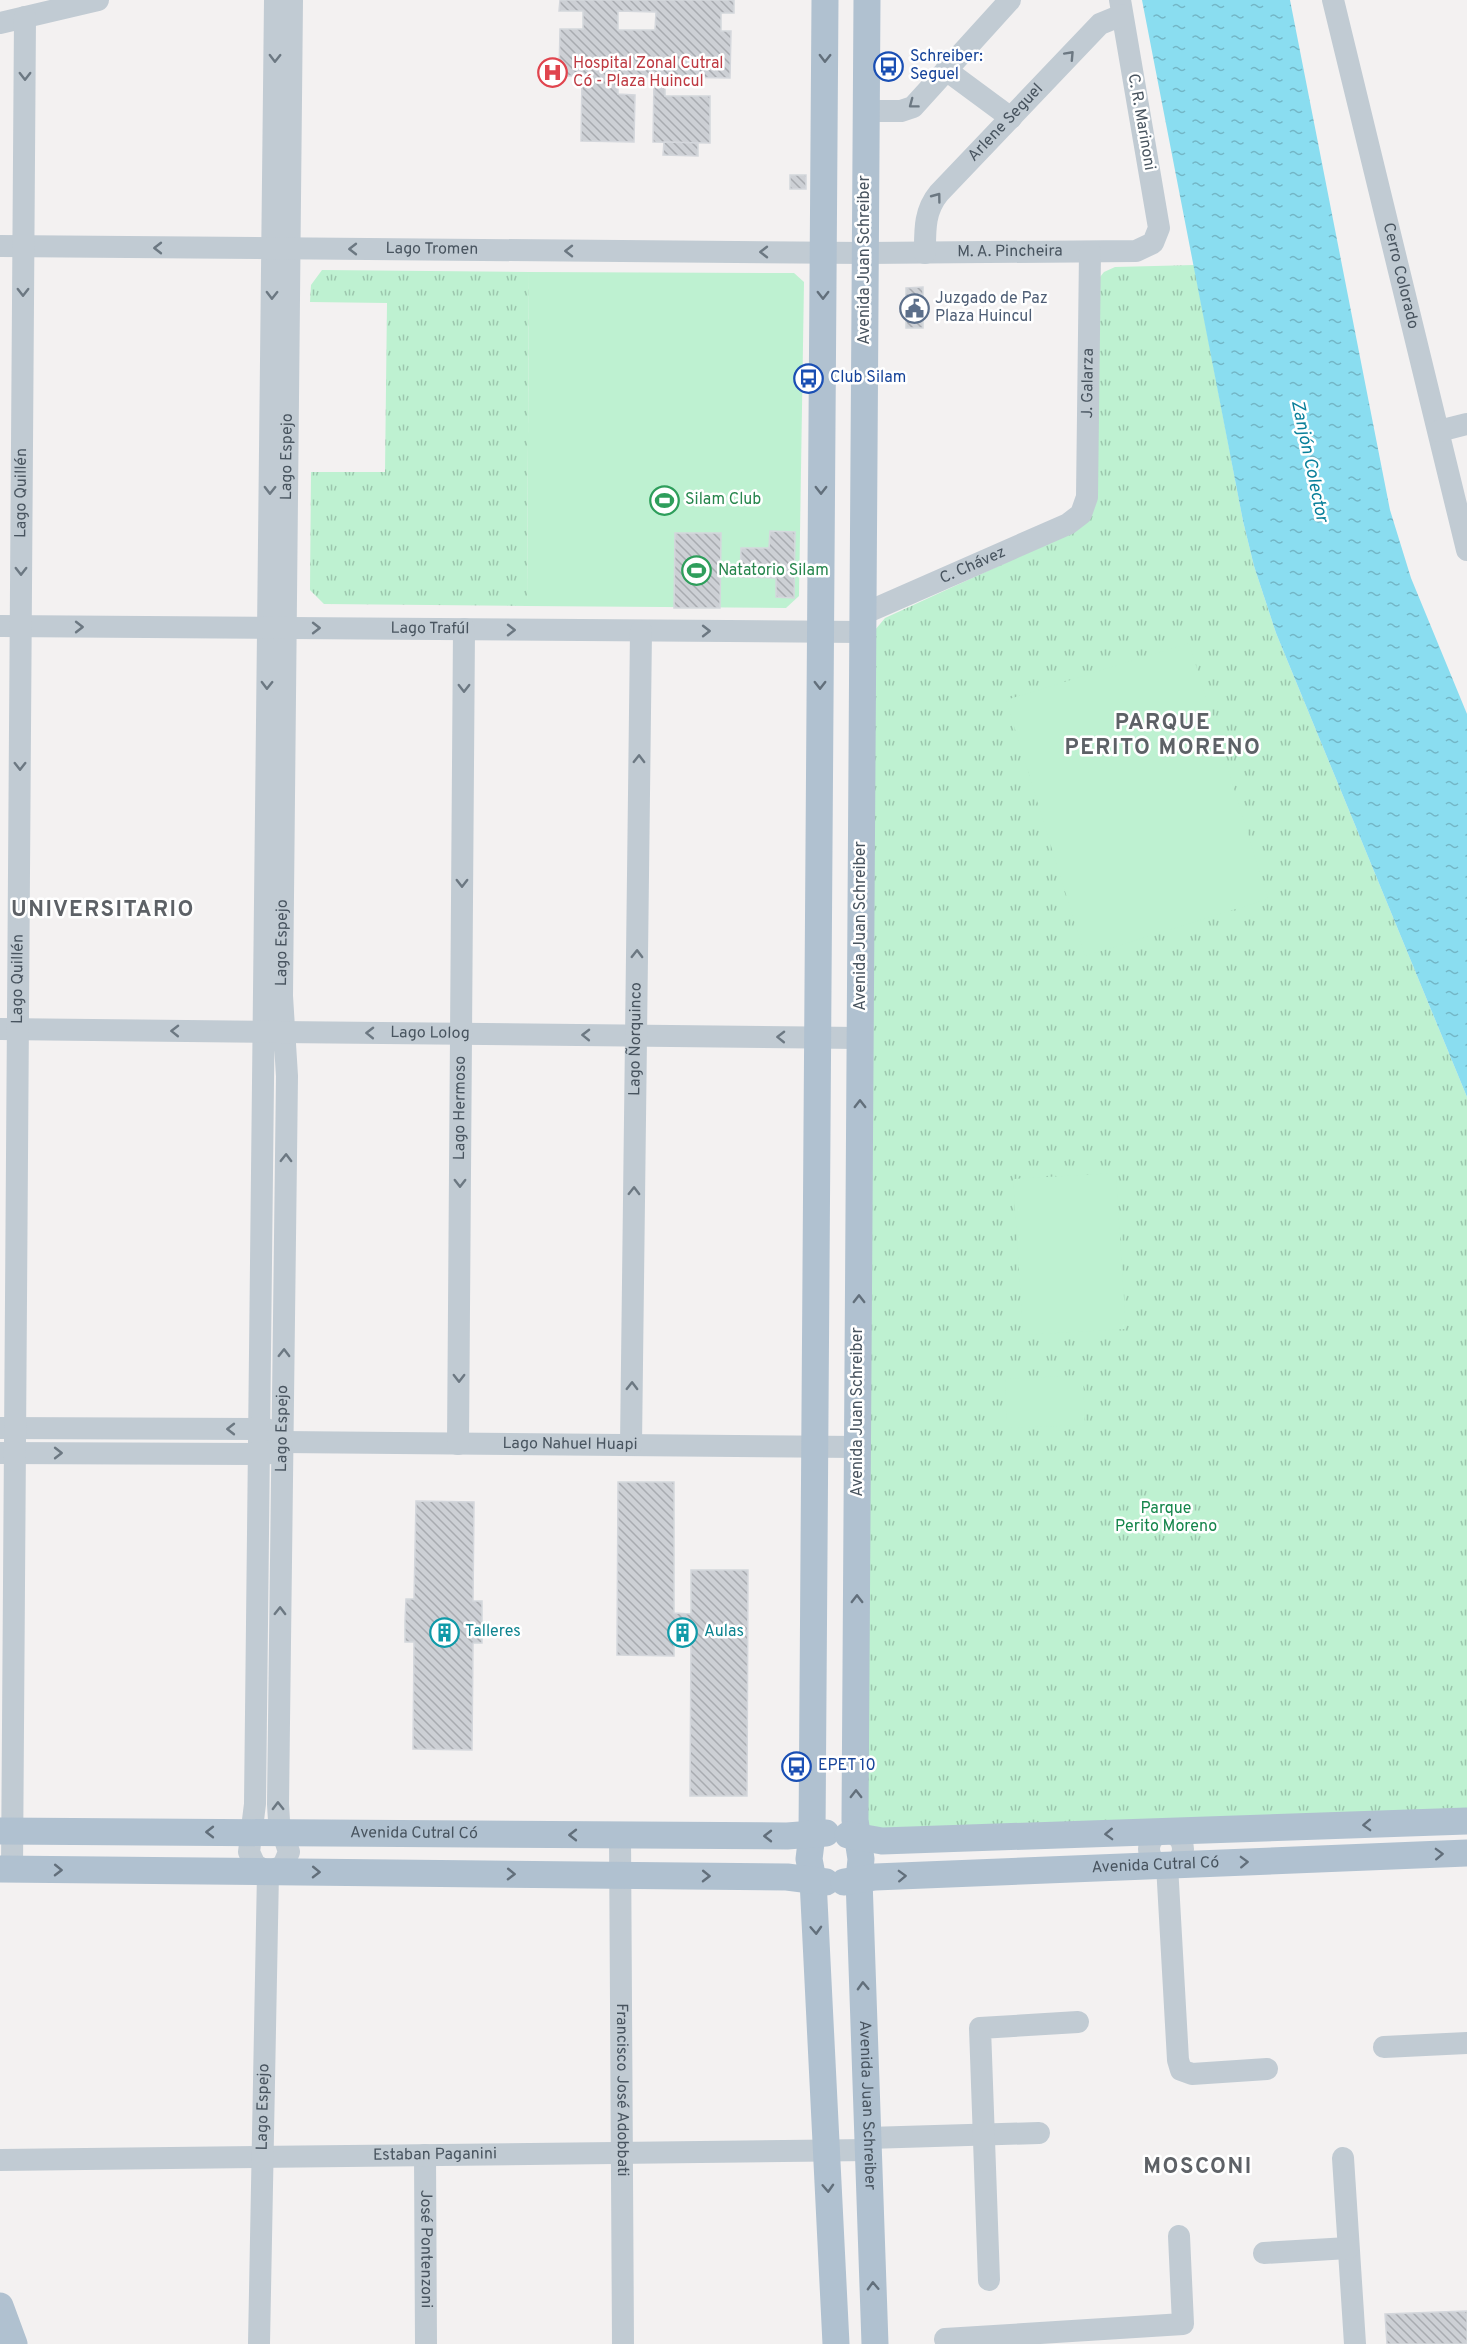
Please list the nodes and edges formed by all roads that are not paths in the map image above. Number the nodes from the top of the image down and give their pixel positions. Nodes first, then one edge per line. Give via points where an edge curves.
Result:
1 (98, 0) edge
2 (275, 0) edge
3 (292, 0) edge
4 (825, 0) edge
5 (867, 0) edge
6 (1010, 0) edge
7 (1333, 0) edge
8 (1121, 8) edge
9 (25, 17) junction
10 (0, 23) edge
11 (946, 70) junction
12 (866, 111) junction
13 (1011, 118) junction
14 (1153, 243) joint
15 (0, 246) edge
16 (24, 246) junction
17 (281, 249) junction
18 (1090, 252) junction
19 (823, 253) junction
20 (865, 253) junction
21 (925, 253) junction
22 (1467, 424) edge
23 (1439, 431) junction
24 (1081, 514) joint
25 (1464, 524) edge
26 (1467, 550) edge
27 (862, 623) junction
28 (11, 626) edge
29 (277, 628) junction
30 (464, 629) junction
31 (641, 631) junction
32 (820, 632) junction
33 (9, 1029) edge
34 (274, 1032) junction
35 (461, 1034) junction
36 (636, 1036) junction
37 (817, 1038) junction
38 (860, 1038) junction
39 (8, 1428) edge
40 (259, 1429) junction
41 (282, 1442) junction
42 (458, 1444) junction
43 (631, 1445) junction
44 (814, 1447) junction
45 (858, 1447) junction
46 (7, 1453) edge
47 (259, 1454) junction
48 (1467, 1821) edge
49 (6, 1831) edge
50 (252, 1832) junction
51 (1166, 1832) junction
52 (283, 1833) junction
53 (620, 1835) junction
54 (1467, 1853) edge
55 (836, 1858) junction
56 (1167, 1866) junction
57 (6, 1869) edge
58 (268, 1872) junction
59 (620, 1875) junction
60 (1078, 2022) dead end
61 (1467, 2043) edge
62 (1384, 2047) dead end
63 (1267, 2069) dead end
64 (1039, 2133) dead end
65 (984, 2135) junction
66 (868, 2144) junction
67 (826, 2151) junction
68 (622, 2153) junction
69 (425, 2155) junction
70 (263, 2157) junction
71 (1343, 2158) dead end
72 (0, 2160) edge
73 (1179, 2236) dead end
74 (1348, 2248) junction
75 (1264, 2253) dead end
76 (989, 2280) dead end
77 (0, 2306) edge
78 (1054, 2338) edge
79 (945, 2339) dead end
80 (14, 2344) edge
81 (259, 2344) edge
82 (426, 2344) edge
83 (623, 2344) edge
84 (836, 2344) edge
85 (875, 2344) edge
86 (1354, 2344) edge

1 - 9 street
2 -> 17 street, Lago Espejo
3 - 17 street, Lago Espejo
4 -> 19 main road, Avenida Juan Schreiber
5 - 12 main road, Avenida Juan Schreiber
6 - 11 street
7 - 23 street, Cerro Colorado
13 -> 8 street, Arlene Seguel via 1100,24
8 - 14 street, C. R. Marinoni via 1159,220
9 - 10 street
9 -> 16 street, Lago Quillén
11 -> 12 street via 909,109
11 - 13 street
12 - 20 main road, Avenida Juan Schreiber
21 -> 13 street, Arlene Seguel via 926,220 934,199
14 - 18 street, M. A. Pincheira via 1137,251
15 - 16 street, Lago Tromen
17 -> 16 street, Lago Tromen
16 -> 28 street, Lago Quillén
19 -> 17 street, Lago Tromen
17 - 29 street, Lago Espejo
18 - 21 street, M. A. Pincheira
18 - 24 street, J. Galarza via 1087,497
19 - 20 street, Lago Tromen
19 -> 32 main road, Avenida Juan Schreiber
20 - 21 street, M. A. Pincheira
20 - 27 main road, Avenida Juan Schreiber
22 - 23 street
23 - 25 street, Cerro Colorado
24 - 27 street, C. Chávez via 1068,524
25 - 26 street, Cerro Colorado
27 - 32 street, Lago Trafúl
27 - 38 main road, Avenida Juan Schreiber
28 -> 29 street, Lago Trafúl
28 -> 33 street, Lago Quillén
29 -> 30 street, Lago Trafúl
29 - 34 street, Lago Espejo
30 -> 31 street, Lago Trafúl
30 -> 35 street, Lago Hermoso
31 -> 32 street, Lago Trafúl
36 -> 31 street, Lago Ñorquinco
32 -> 37 main road, Avenida Juan Schreiber
34 -> 33 street, Lago Lolog
33 - 39 street, Lago Quillén
35 -> 34 street, Lago Lolog
34 - 40 street, Lago Espejo
41 -> 34 street, Lago Espejo via 287,1076
36 -> 35 street, Lago Lolog
35 -> 42 street, Lago Hermoso
37 -> 36 street, Lago Lolog
43 -> 36 street, Lago Ñorquinco
37 - 38 street, Lago Lolog
37 - 44 main road, Avenida Juan Schreiber
45 -> 38 main road, Avenida Juan Schreiber
40 -> 39 street, Lago Nahuel Huapi
39 - 46 street, Lago Quillén
40 - 41 street, Lago Nahuel Huapi via 277,1432
40 - 47 street, Lago Espejo
41 - 42 street, Lago Nahuel Huapi
41 - 47 street, Lago Nahuel Huapi via 276,1452
52 -> 41 street, Lago Espejo via 278,1810
42 - 43 street, Lago Nahuel Huapi
43 - 44 street, Lago Nahuel Huapi
44 - 45 street, Lago Nahuel Huapi
44 - 55 main road, Avenida Juan Schreiber
55 -> 45 main road, Avenida Juan Schreiber via 855,1820
46 -> 47 street, Lago Nahuel Huapi
46 - 49 street, Lago Quillén
47 - 50 street, Lago Espejo
48 -> 51 main road, Avenida Cutral Có
50 -> 49 main road, Avenida Cutral Có
49 - 57 street, Lago Quillén
50 - 52 main road, Avenida Cutral Có
50 - 58 street, Lago Espejo via 250,1856 258,1869
51 -> 55 main road, Avenida Cutral Có via 882,1841
51 - 56 street via 1177,1835 1183,1845 1181,1856
53 -> 52 main road, Avenida Cutral Có
52 - 58 street, Lago Espejo via 288,1858 280,1868
55 -> 53 main road, Avenida Cutral Có
53 - 59 street, Francisco José Adobbati
56 -> 54 main road, Avenida Cutral Có
55 -> 56 main road, Avenida Cutral Có
59 -> 55 main road, Avenida Cutral Có via 787,1876
66 -> 55 main road, Avenida Juan Schreiber
55 -> 67 main road, Avenida Juan Schreiber
56 - 63 street via 1181,2070 1192,2074
57 -> 58 main road, Avenida Cutral Có
58 -> 59 main road, Avenida Cutral Có
58 - 70 street, Lago Espejo
59 - 68 street, Francisco José Adobbati
60 - 65 street via 980,2028
61 - 62 street
64 - 65 street, Estaban Paganini
65 - 66 street, Estaban Paganini
65 - 76 street
66 - 67 street, Estaban Paganini
85 -> 66 main road, Avenida Juan Schreiber
67 - 68 street, Estaban Paganini
67 -> 84 main road, Avenida Juan Schreiber
68 - 69 street, Estaban Paganini
68 - 83 street, Francisco José Adobbati
69 - 70 street, Estaban Paganini
69 - 82 street, José Pontenzoni
70 - 72 street, Estaban Paganini
70 - 81 street, Lago Espejo
71 - 74 street
73 - 78 street via 1183,2324
74 - 75 street
74 - 86 street
77 - 80 main road
78 - 79 street

